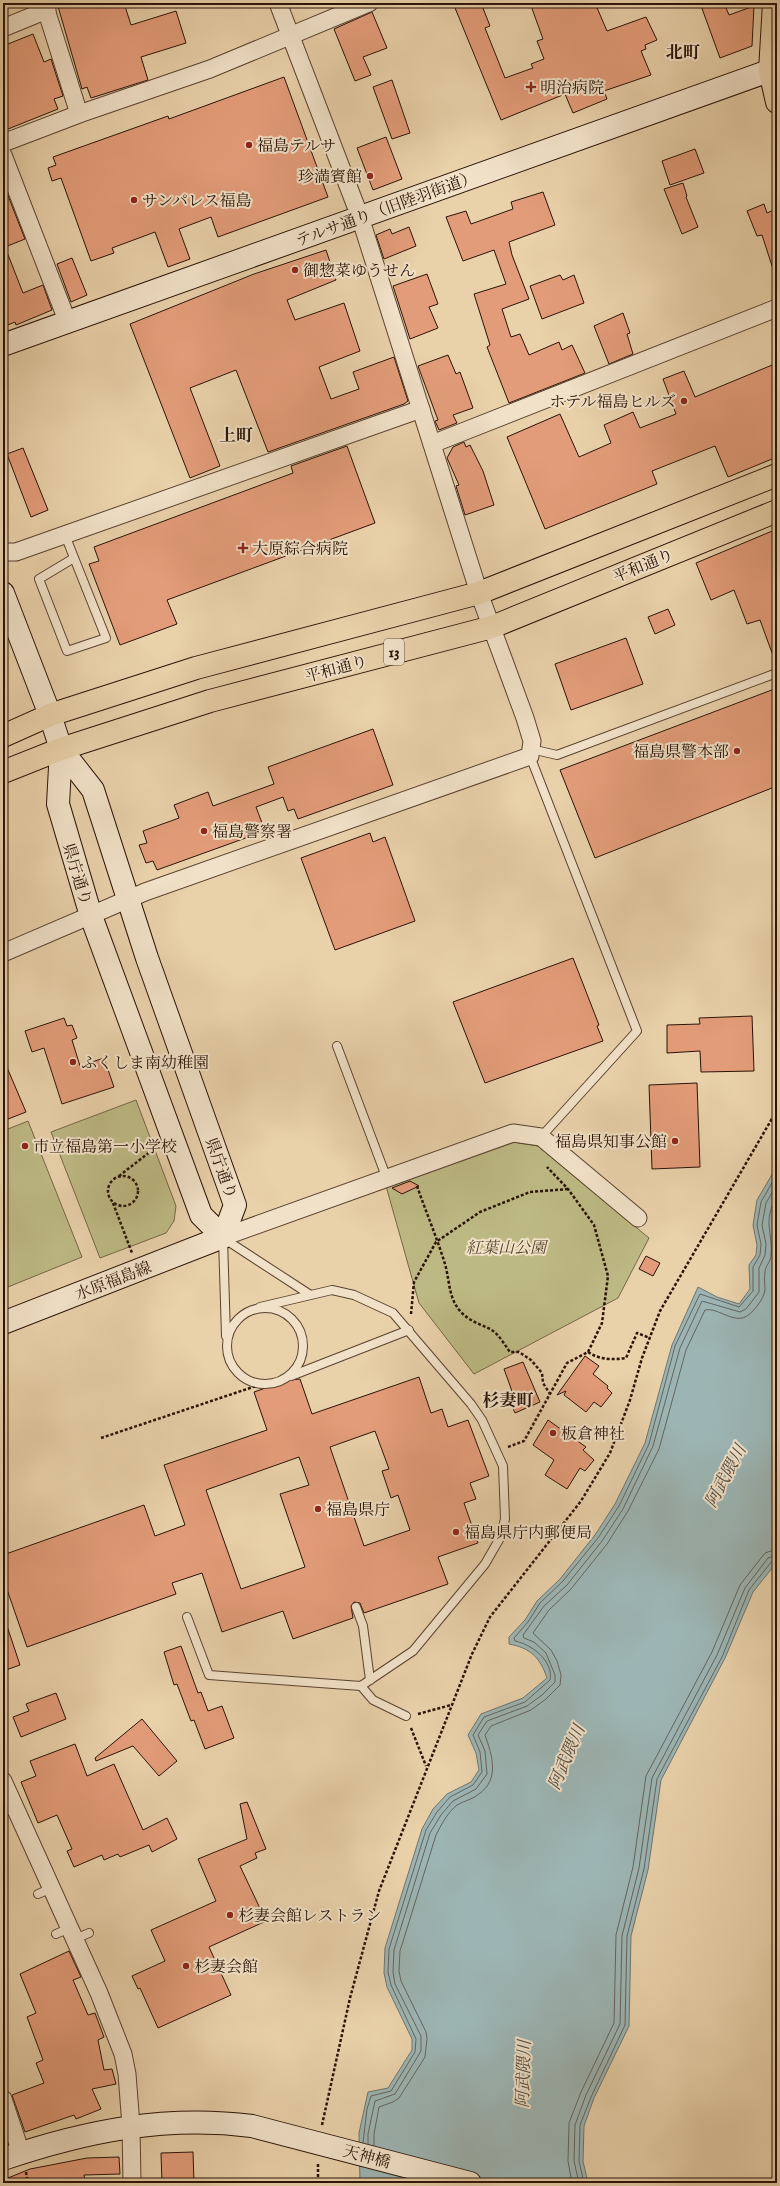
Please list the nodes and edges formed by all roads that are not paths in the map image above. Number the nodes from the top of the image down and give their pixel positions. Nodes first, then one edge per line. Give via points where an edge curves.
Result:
1 (278, 3) edge
2 (369, 3) edge
3 (774, 3) edge
4 (46, 6) edge
5 (3, 28) edge
6 (290, 36) junction
7 (773, 69) edge
8 (777, 102) edge
9 (79, 114) junction
10 (3, 143) edge
11 (3, 155) edge
12 (360, 217) junction
13 (777, 308) edge
14 (68, 323) junction
15 (3, 345) edge
16 (421, 409) junction
17 (432, 444) junction
18 (777, 475) edge
19 (777, 511) edge
20 (65, 535) junction
21 (3, 552) edge
22 (74, 558) junction
23 (3, 593) edge
24 (480, 593) junction
25 (492, 627) junction
26 (774, 674) dead end
27 (50, 715) junction
28 (3, 736) edge
29 (60, 749) junction
30 (531, 752) junction
31 (3, 772) edge
32 (128, 900) junction
33 (91, 916) junction
34 (3, 953) edge
35 (337, 1046) dead end
36 (541, 1137) junction
37 (387, 1179) junction
38 (638, 1218) dead end
39 (223, 1237) junction
40 (309, 1294) junction
41 (260, 1307) junction
42 (3, 1323) edge
43 (410, 1330) junction
44 (226, 1341) junction
45 (286, 1378) junction
46 (356, 1607) dead end
47 (187, 1618) dead end
48 (370, 1680) junction
49 (360, 1686) junction
50 (406, 1716) road end
51 (3, 1781) edge
52 (8, 1805) edge
53 (3, 2099) edge
54 (131, 2126) junction
55 (12, 2156) edge
56 (132, 2183) edge
57 (470, 2183) edge

1 - 6 street
2 - 6 street
3 - 7 highway
4 - 5 street
4 - 9 street
6 - 9 street via 210,69
6 - 12 street
7 - 8 highway
7 - 12 street, テルサ通り（旧陸羽街道）
9 - 10 street
11 - 14 street
12 - 14 street, テルサ通り（旧陸羽街道）
12 - 16 street
13 - 17 street
14 - 15 street, テルサ通り（旧陸羽街道）
16 - 17 street
16 - 20 street
17 - 24 street
18 - 24 highway, 13
19 - 25 highway, 平和通り / 13
20 - 21 street via 16,552
20 - 22 lane
22 - 22 lane via 106,638 67,651 39,579
23 - 27 street, 県庁通り
24 - 25 street
24 - 27 highway, 13 via 196,668
25 - 29 highway, 平和通り / 13 via 210,701
25 - 30 street via 525,718 532,741
26 - 30 lane via 557,755
27 - 28 highway, 13
27 - 29 street, 県庁通り
29 - 31 highway, 平和通り / 13
29 - 32 street, 県庁通り via 93,790
29 - 33 street, 県庁通り via 58,804
30 - 32 street
30 - 36 lane via 637,1032
32 - 33 street
32 - 39 street, 県庁通り via 235,1206
33 - 34 street
33 - 39 street, 県庁通り via 201,1215
35 - 37 lane
36 - 37 street via 513,1133
36 - 38 street
37 - 39 street
39 - 40 lane
39 - 42 street, 水原福島線
39 - 44 lane
40 - 41 lane
40 - 43 lane via 332,1290 354,1295 393,1313
41 - 44 lane via 237,1318
41 - 45 lane via 273,1308 285,1313 295,1321 301,1332 304,1345 302,1358 296,1370
43 - 45 lane
43 - 48 lane via 482,1420 503,1466 505,1519 500,1538 485,1564 413,1651
44 - 45 lane via 231,1365 239,1375 250,1382 275,1383
46 - 48 lane via 363,1626
47 - 49 lane via 209,1675
48 - 49 lane
49 - 50 lane via 373,1700
51 - 52 street
52 - 54 street via 45,1891 73,1934 123,2054
53 - 55 street
54 - 55 street, 天神橋
54 - 56 street
54 - 57 street, 天神橋 via 216,2121 252,2126

